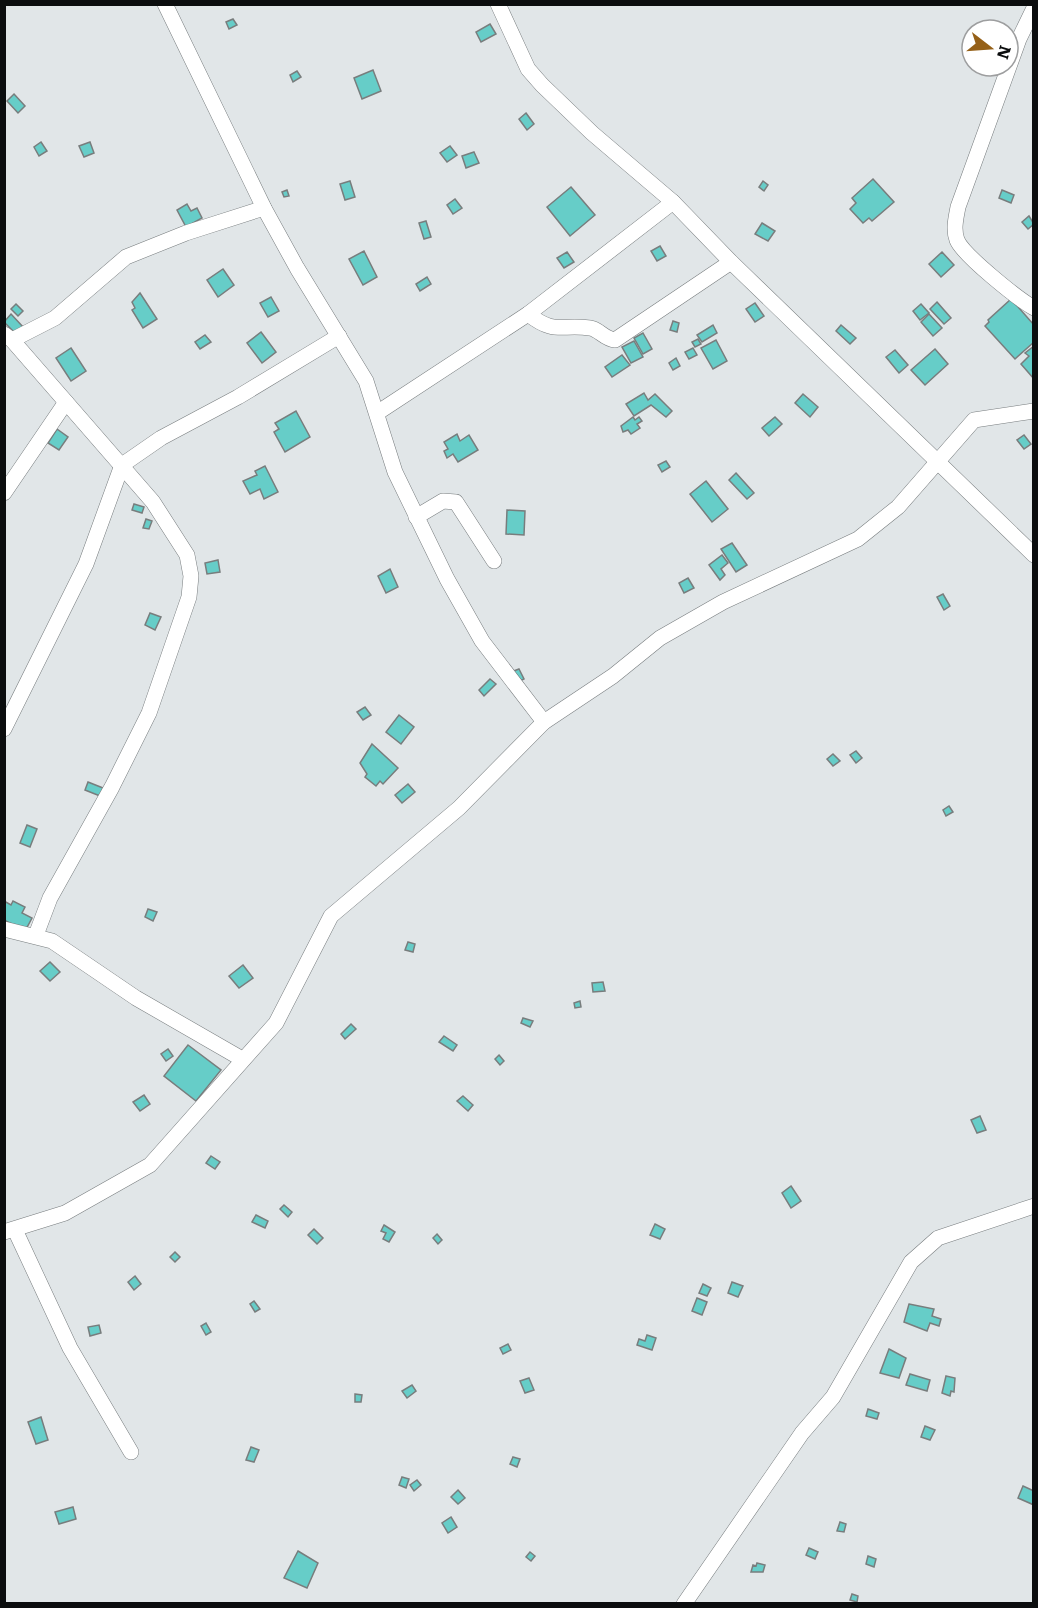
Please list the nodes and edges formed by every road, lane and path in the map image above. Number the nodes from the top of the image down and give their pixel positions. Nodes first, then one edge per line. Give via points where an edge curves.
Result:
1 (165, 4) edge
2 (498, 4) edge
3 (1034, 8) edge
4 (673, 202) junction
5 (264, 208) junction
6 (731, 262) junction
7 (1034, 308) edge
8 (528, 314) junction
9 (339, 336) junction
10 (8, 337) edge
11 (66, 402) junction
12 (1034, 411) edge
13 (376, 413) junction
14 (940, 462) junction
15 (122, 465) junction
16 (4, 493) edge
17 (416, 518) junction
18 (1030, 549) edge
19 (494, 561) dead end
20 (544, 722) junction
21 (4, 729) edge
22 (4, 929) edge
23 (36, 935) junction
24 (242, 1059) junction
25 (1034, 1206) edge
26 (10, 1231) edge
27 (131, 1452) dead end
28 (684, 1604) edge

1 - 5 street
2 - 4 street via 528,69 592,133
3 - 7 street via 1019,39 954,226 965,253
4 - 6 street
4 - 8 street
5 - 9 street
5 - 10 street via 126,257 55,318
6 - 8 street via 615,340 591,328 546,327
6 - 14 street
8 - 13 street
9 - 13 street via 366,381
9 - 15 street via 238,398 161,438
10 - 11 street
11 - 15 street
11 - 16 street
12 - 14 street via 974,420
13 - 17 street via 395,472
14 - 18 street
14 - 20 street via 898,507 858,538 723,602 660,639
15 - 21 street via 86,564
15 - 23 street via 153,502 188,555 189,597 149,713 55,889
17 - 19 street via 443,501 456,502
17 - 20 street via 482,641
20 - 24 street via 459,808 331,916 276,1023
22 - 23 street
23 - 24 street via 52,941 136,998
24 - 26 street via 150,1165 65,1213
25 - 28 street via 938,1238 911,1262 833,1397 802,1433
26 - 27 street via 70,1348

